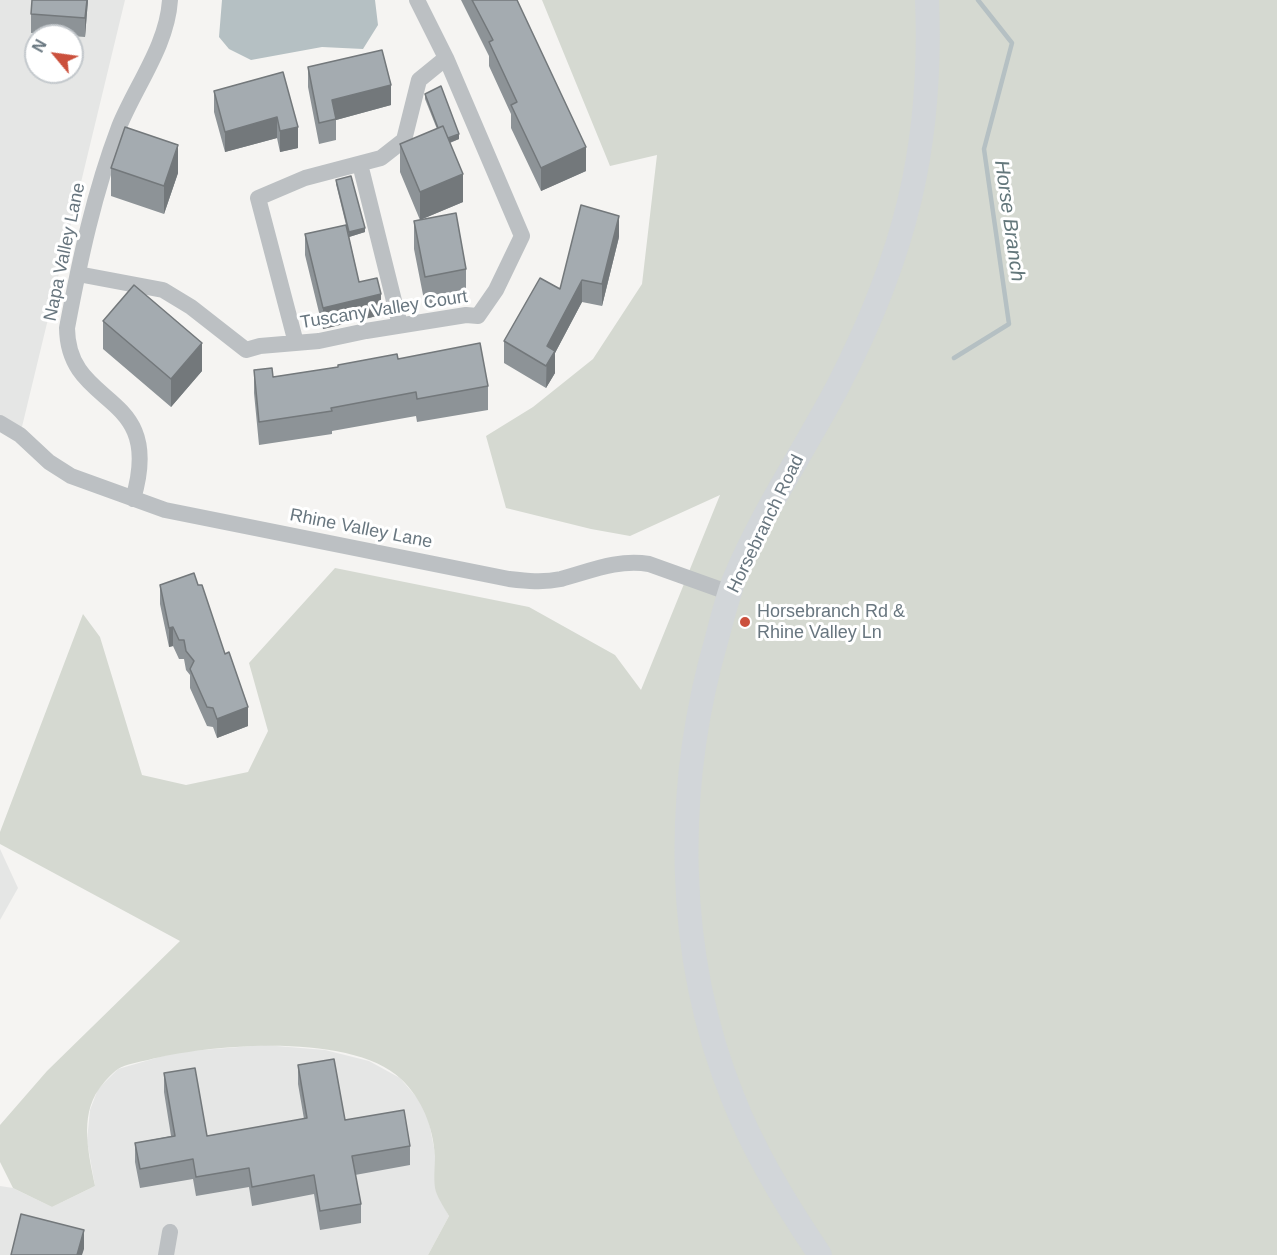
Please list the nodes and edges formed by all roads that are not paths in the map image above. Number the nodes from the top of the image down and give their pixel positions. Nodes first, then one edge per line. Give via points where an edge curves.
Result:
1 (170, 0) edge
2 (417, 0) edge
3 (927, 0) edge
4 (446, 58) junction
5 (360, 164) junction
6 (78, 274) junction
7 (400, 326) junction
8 (296, 343) junction
9 (0, 423) edge
10 (133, 499) junction
11 (730, 593) junction
12 (170, 1232) dead end
13 (166, 1255) edge
14 (820, 1255) edge

1 - 6 street, Napa Valley Lane via 167,28 120,125 102,174
2 - 4 street, Tuscany Valley Court
3 - 11 street, Horsebranch Road via 929,55 920,159 894,263 838,386 764,519
4 - 5 street via 419,80 404,140 381,158
4 - 7 street, Tuscany Valley Court via 522,236 496,290 478,316
5 - 7 street
5 - 8 street via 305,178 258,198
6 - 8 street, Tuscany Valley Court via 163,290 246,350
6 - 10 street, Napa Valley Lane via 67,340 78,370 119,407 136,430 141,465
7 - 8 street, Tuscany Valley Court
9 - 10 street, Rhine Valley Lane via 71,476
10 - 11 street, Rhine Valley Lane via 165,510 509,579 559,579 598,567 635,562
11 - 14 street, Horsebranch Road via 703,685 689,783 689,910 714,1046 733,1097 761,1160
12 - 13 street

